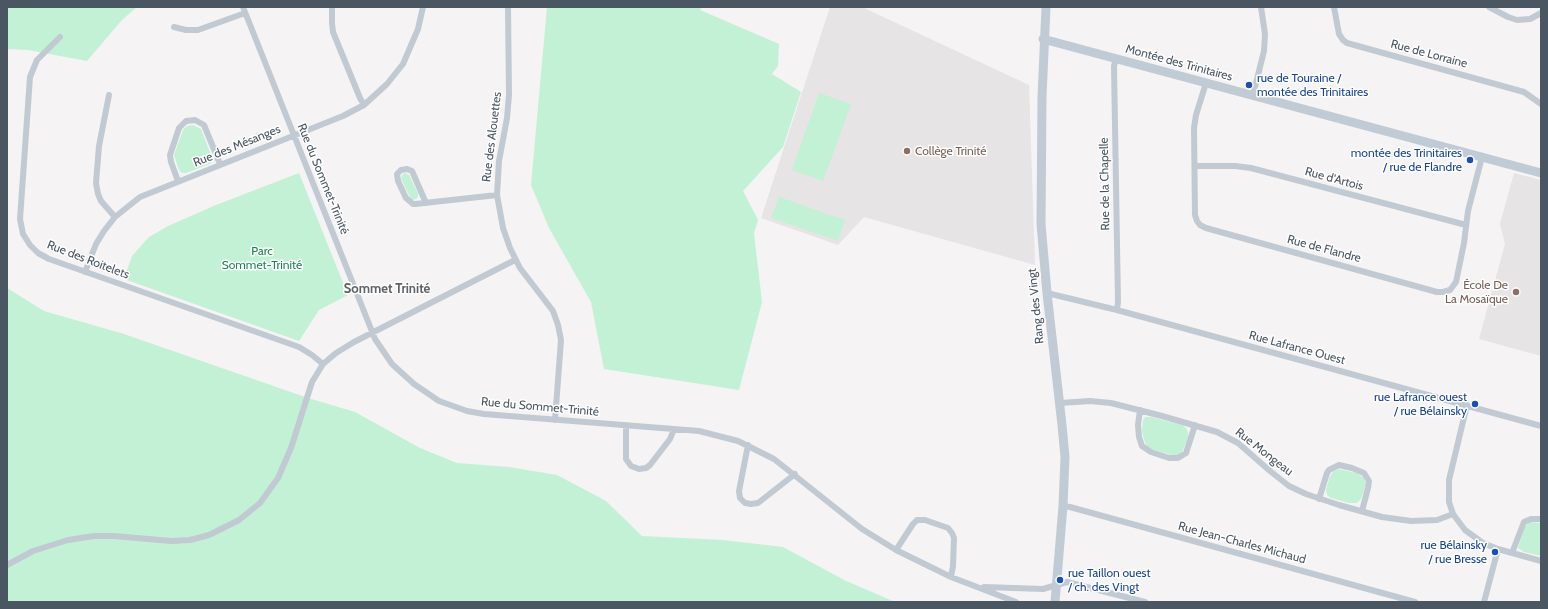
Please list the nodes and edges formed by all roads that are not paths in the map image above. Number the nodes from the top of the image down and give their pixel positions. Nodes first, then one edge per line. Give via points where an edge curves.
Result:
1 (332, 7) edge
2 (423, 7) edge
3 (508, 7) edge
4 (1046, 7) edge
5 (1261, 7) edge
6 (1334, 7) edge
7 (1489, 7) edge
8 (244, 10) edge
9 (1541, 13) edge
10 (174, 27) dead end
11 (60, 37) dead end
12 (1043, 39) junction
13 (1116, 58) junction
14 (1206, 83) junction
15 (109, 95) dead end
16 (1253, 95) junction
17 (1541, 104) edge
18 (364, 105) junction
19 (294, 135) junction
20 (1482, 157) junction
21 (220, 164) junction
22 (1195, 166) junction
23 (1541, 173) edge
24 (178, 181) junction
25 (498, 195) junction
26 (426, 203) junction
27 (115, 217) junction
28 (1466, 225) junction
29 (515, 260) junction
30 (85, 272) junction
31 (1047, 293) junction
32 (1117, 310) junction
33 (372, 333) junction
34 (323, 364) junction
35 (1060, 403) junction
36 (1468, 406) junction
37 (1140, 410) junction
38 (555, 420) junction
39 (1195, 425) junction
40 (626, 426) junction
41 (1541, 426) edge
42 (674, 429) junction
43 (748, 445) junction
44 (794, 474) junction
45 (1319, 499) junction
46 (1063, 506) junction
47 (1362, 511) junction
48 (1453, 514) junction
49 (1541, 519) edge
50 (1498, 549) junction
51 (896, 550) junction
52 (1512, 554) junction
53 (1541, 561) edge
54 (7, 565) edge
55 (951, 577) junction
56 (1056, 584) junction
57 (972, 585) junction
58 (1016, 602) edge
59 (1055, 602) edge
60 (1145, 602) edge
61 (1415, 602) edge
62 (1484, 602) edge

1 - 18 street via 333,32
2 - 18 street, Rue des Mésanges via 418,29 403,64 387,84
3 - 25 street, Rue des Alouettes via 509,95 499,161
4 - 12 street, Rang des Vingt
5 - 16 street via 1265,34 1264,51
6 - 17 street, Rue de Lorraine via 1339,34 1347,43 1524,92
7 - 9 street via 1517,20 1527,20
8 - 10 street via 198,30
8 - 19 street, Rue du Sommet-Trinité
11 - 30 street, Rue des Roitelets via 38,60 30,77 20,223 25,238 38,253
12 - 13 street, Montée des Trinitaires
12 - 31 street, Rang des Vingt via 1040,201
13 - 14 street, Montée des Trinitaires
13 - 32 street, Rue de la Chapelle via 1114,74
14 - 16 street, Montée des Trinitaires
14 - 22 street, Rue de Flandre via 1194,124
15 - 27 street via 99,146 96,184 101,201
16 - 20 street, Montée des Trinitaires
18 - 19 street, Rue des Mésanges
19 - 21 street, Rue des Mésanges
19 - 33 street, Rue du Sommet-Trinité
20 - 23 street, Montée des Trinitaires
20 - 28 street, Rue de Flandre
21 - 24 street, Rue des Mésanges
21 - 24 street via 204,125 196,120 186,121 179,128 170,155
22 - 28 street, Rue d'Artois via 1251,168
22 - 28 street, Rue de Flandre via 1196,217 1203,228 1441,292 1450,290 1455,284
24 - 27 street, Rue des Mésanges via 140,197
25 - 26 street
25 - 29 street, Rue des Alouettes via 503,228
26 - 26 street via 412,171 401,170 397,174 397,179 408,200 413,204
27 - 30 street, Rue des Mésanges via 98,240
29 - 33 street
29 - 38 street, Rue des Alouettes via 546,300 558,325 560,340
30 - 34 street, Rue des Roitelets via 299,347
31 - 32 street, Rue Lafrance Ouest
31 - 35 street, Rang des Vingt
32 - 36 street, Rue Lafrance Ouest
33 - 34 street via 340,350
33 - 38 street, Rue du Sommet-Trinité via 382,352 397,370 439,401 484,414
34 - 54 street via 312,382 291,448 278,478 260,503 239,520 209,535 190,540 94,536 68,540 33,551
35 - 37 street, Rue Mongeau via 1097,402
35 - 46 street, Rang des Vingt via 1065,457
36 - 41 street, Rue Lafrance Ouest
36 - 48 street via 1449,480
37 - 39 street, Rue Mongeau
37 - 39 street via 1138,425 1142,446 1169,458 1178,458 1186,453
38 - 40 street, Rue du Sommet-Trinité
39 - 45 street, Rue Mongeau via 1234,440 1283,482
40 - 42 street, Rue du Sommet-Trinité
40 - 42 street via 626,459 631,466 639,469 650,465 670,439
42 - 43 street, Rue du Sommet-Trinité via 713,434
43 - 44 street, Rue du Sommet-Trinité via 774,459
43 - 44 street via 739,491 740,498 745,502 758,503
44 - 51 street, Rue du Sommet-Trinité via 862,530
45 - 47 street, Rue Mongeau
45 - 47 street via 1329,470 1339,465 1352,468 1363,472 1369,481
46 - 56 street, Rang des Vingt
46 - 61 street, Rue Jean-Charles Michaud
47 - 48 street, Rue Mongeau via 1411,522 1433,520
48 - 50 street via 1470,535
49 - 52 street via 1531,518 1524,522
50 - 52 street
50 - 62 street
51 - 55 street, Rue du Sommet-Trinité
51 - 55 street via 917,520 948,528 954,538
52 - 53 street
55 - 57 street, Rue du Sommet-Trinité
56 - 57 street, Rue du Sommet-Trinité via 1048,588 1030,589
56 - 59 street, Rang des Vingt
56 - 60 street, Rue du Sommet-Trinité via 1067,582
57 - 58 street, Rue du Sommet-Trinité

